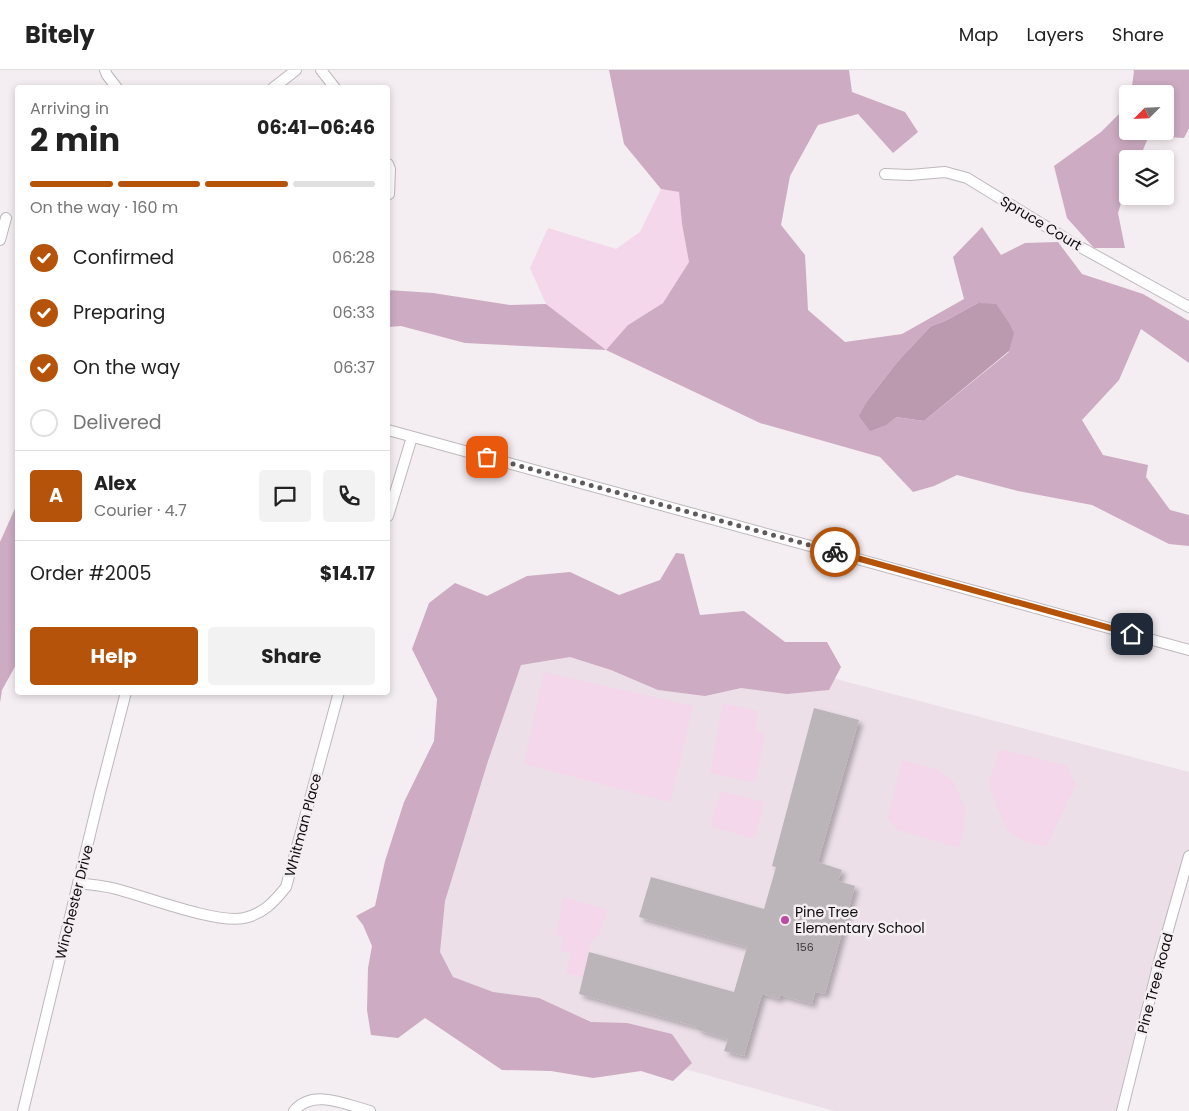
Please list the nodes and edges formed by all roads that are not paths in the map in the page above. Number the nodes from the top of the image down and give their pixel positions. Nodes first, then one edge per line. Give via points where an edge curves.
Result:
1 (105, 70) edge
2 (296, 70) edge
3 (321, 70) edge
4 (114, 85) edge
5 (277, 85) edge
6 (333, 85) edge
7 (885, 174) dead end
8 (3, 217) edge
9 (0, 240) edge
10 (1189, 307) edge
11 (390, 431) edge
12 (412, 437) junction
13 (390, 509) edge
14 (1189, 650) edge
15 (125, 695) edge
16 (338, 695) edge
17 (1189, 856) edge
18 (78, 884) junction
19 (23, 1111) edge
20 (294, 1111) edge
21 (370, 1111) edge
22 (1122, 1111) edge

1 - 4 street
2 - 5 street
3 - 6 street
7 - 10 street, Spruce Court via 945,172 968,178 1073,243
8 - 9 street
11 - 12 street
12 - 13 street
12 - 14 street
15 - 18 street, Winchester Drive
16 - 18 street, Whitman Place via 286,887 272,905 242,919 219,918 117,889
17 - 22 street, Pine Tree Road
18 - 19 street, Winchester Drive
20 - 21 street via 311,1100 324,1098

